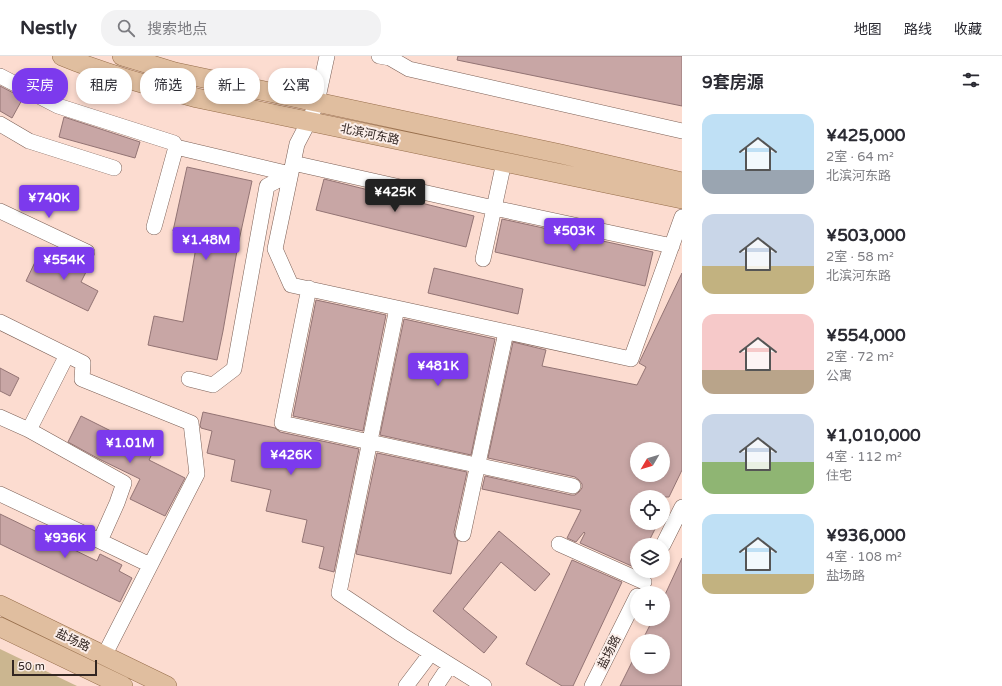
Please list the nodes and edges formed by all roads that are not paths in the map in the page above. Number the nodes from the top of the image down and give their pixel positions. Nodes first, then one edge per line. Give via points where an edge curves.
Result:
1 (62, 56) edge
2 (122, 56) edge
3 (327, 56) edge
4 (379, 56) edge
5 (324, 70) edge
6 (0, 76) edge
7 (268, 92) edge
8 (324, 103) edge
9 (316, 104) edge
10 (309, 121) junction
11 (0, 124) edge
12 (682, 131) edge
13 (176, 147) junction
14 (504, 162) junction
15 (114, 168) dead end
16 (292, 168) junction
17 (682, 182) edge
18 (682, 200) edge
19 (494, 208) junction
20 (0, 211) edge
21 (682, 217) edge
22 (154, 227) dead end
23 (672, 246) junction
24 (87, 252) dead end
25 (483, 259) dead end
26 (309, 288) junction
27 (397, 308) junction
28 (0, 322) edge
29 (506, 332) junction
30 (67, 355) junction
31 (189, 379) dead end
32 (0, 417) edge
33 (29, 430) junction
34 (370, 442) junction
35 (477, 465) junction
36 (573, 486) dead end
37 (0, 494) edge
38 (682, 507) edge
39 (463, 534) dead end
40 (666, 538) edge
41 (100, 541) junction
42 (560, 544) dead end
43 (150, 565) junction
44 (644, 582) edge
45 (0, 605) edge
46 (630, 610) edge
47 (0, 628) edge
48 (431, 653) junction
49 (104, 656) junction
50 (450, 665) junction
51 (123, 686) edge
52 (167, 686) edge
53 (406, 686) edge
54 (436, 686) edge
55 (484, 686) edge
56 (592, 686) edge

1 - 10 main road, 北滨河东路 via 156,88
2 - 7 main road, 北滨河东路 via 175,72
3 - 5 street
4 - 12 street via 390,58 409,68
6 - 13 street via 58,106 174,143
8 - 17 main road, 北滨河东路
9 - 10 street
10 - 14 main road, 北滨河东路
10 - 16 street via 297,144
11 - 15 street via 29,141
13 - 16 street
13 - 22 street
14 - 18 main road, 北滨河东路
14 - 19 street
16 - 19 street
16 - 26 street via 275,249 290,285
16 - 31 street via 267,186 234,369 213,385
19 - 23 street
19 - 25 street
20 - 24 street
21 - 23 street
23 - 29 street via 631,359
26 - 27 street
26 - 34 street via 282,423
27 - 29 street
27 - 34 street
28 - 30 street
29 - 35 street
30 - 33 street
30 - 43 street via 83,363 82,379 191,423 197,474
32 - 33 street
33 - 41 street via 124,483
34 - 35 street
34 - 48 street via 339,593
35 - 36 street
35 - 39 street
37 - 41 street
38 - 40 street
41 - 43 street
42 - 44 street
43 - 49 street
45 - 49 main road, 盐场路
46 - 56 street, 盐场路
47 - 51 main road, 盐场路
48 - 50 street
48 - 53 street
49 - 52 main road, 盐场路
50 - 54 street
50 - 55 street

